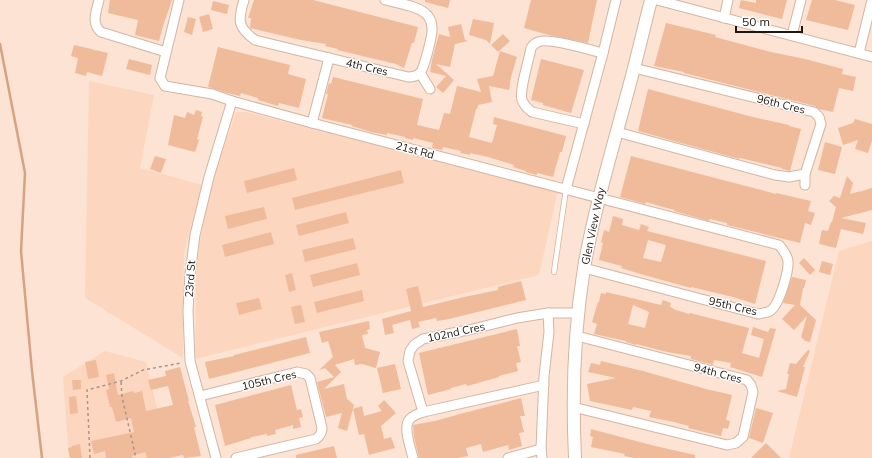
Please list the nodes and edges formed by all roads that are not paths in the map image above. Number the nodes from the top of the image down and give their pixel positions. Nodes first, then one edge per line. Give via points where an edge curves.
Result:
1 (99, 0) edge
2 (179, 0) edge
3 (244, 0) edge
4 (385, 0) edge
5 (616, 0) edge
6 (650, 0) edge
7 (657, 0) edge
8 (728, 0) edge
9 (801, 0) edge
10 (872, 0) edge
11 (724, 18) junction
12 (792, 35) junction
13 (166, 52) junction
14 (603, 53) junction
15 (859, 53) junction
16 (872, 57) edge
17 (329, 58) junction
18 (634, 68) junction
19 (420, 73) junction
20 (430, 89) dead end
21 (232, 101) junction
22 (312, 123) junction
23 (584, 124) junction
24 (616, 132) junction
25 (805, 174) junction
26 (805, 185) dead end
27 (566, 189) junction
28 (599, 197) junction
29 (584, 268) junction
30 (554, 272) dead end
31 (548, 313) junction
32 (579, 313) junction
33 (577, 336) junction
34 (544, 385) junction
35 (200, 396) junction
36 (574, 407) junction
37 (423, 412) junction
38 (542, 454) edge
39 (216, 458) edge
40 (236, 458) edge
41 (413, 458) edge
42 (508, 458) edge
43 (575, 458) edge

1 - 13 street via 95,20 96,28 101,32
2 - 13 street, 21st Rd
3 - 17 street, 4th Cres via 240,21 245,32 255,40
4 - 19 street via 421,10 432,22
5 - 14 street
6 - 18 street, Glen View Way
7 - 11 street
8 - 11 street
9 - 12 street
10 - 15 street
11 - 12 street
12 - 15 street
13 - 21 street, 21st Rd via 160,78 165,86 212,94
14 - 23 street
14 - 23 street via 549,41 539,41 531,48 521,93 522,101 532,112
15 - 16 street
17 - 19 street, 4th Cres via 408,77
17 - 22 street
18 - 24 street, Glen View Way
18 - 25 street, 96th Cres via 814,112 821,124
19 - 20 street
21 - 22 street, 21st Rd
21 - 35 street, 23rd St via 208,177 195,235 189,281 190,361
22 - 27 street, 21st Rd
23 - 27 street
24 - 25 street via 775,175 789,177
24 - 28 street, Glen View Way
25 - 26 street, 96th Cres
27 - 28 street, 21st Rd
27 - 30 lane
28 - 29 street, Glen View Way
28 - 29 street, 95th Cres via 779,244 788,262 785,279 777,304 770,312 758,314
29 - 32 street, Glen View Way
31 - 32 street, 102nd Cres
31 - 34 street via 549,332
31 - 37 street, 102nd Cres via 423,339 414,345 408,361
32 - 33 street, Glen View Way
33 - 36 street, Glen View Way
33 - 36 street, 94th Cres via 747,380 753,392 743,437 736,443 727,445
34 - 37 street
34 - 38 street
35 - 39 street, 23rd St
35 - 40 street, 105th Cres via 297,372 310,378 322,428 319,437
36 - 43 street, Glen View Way
37 - 41 street via 408,421 406,430
38 - 42 street

